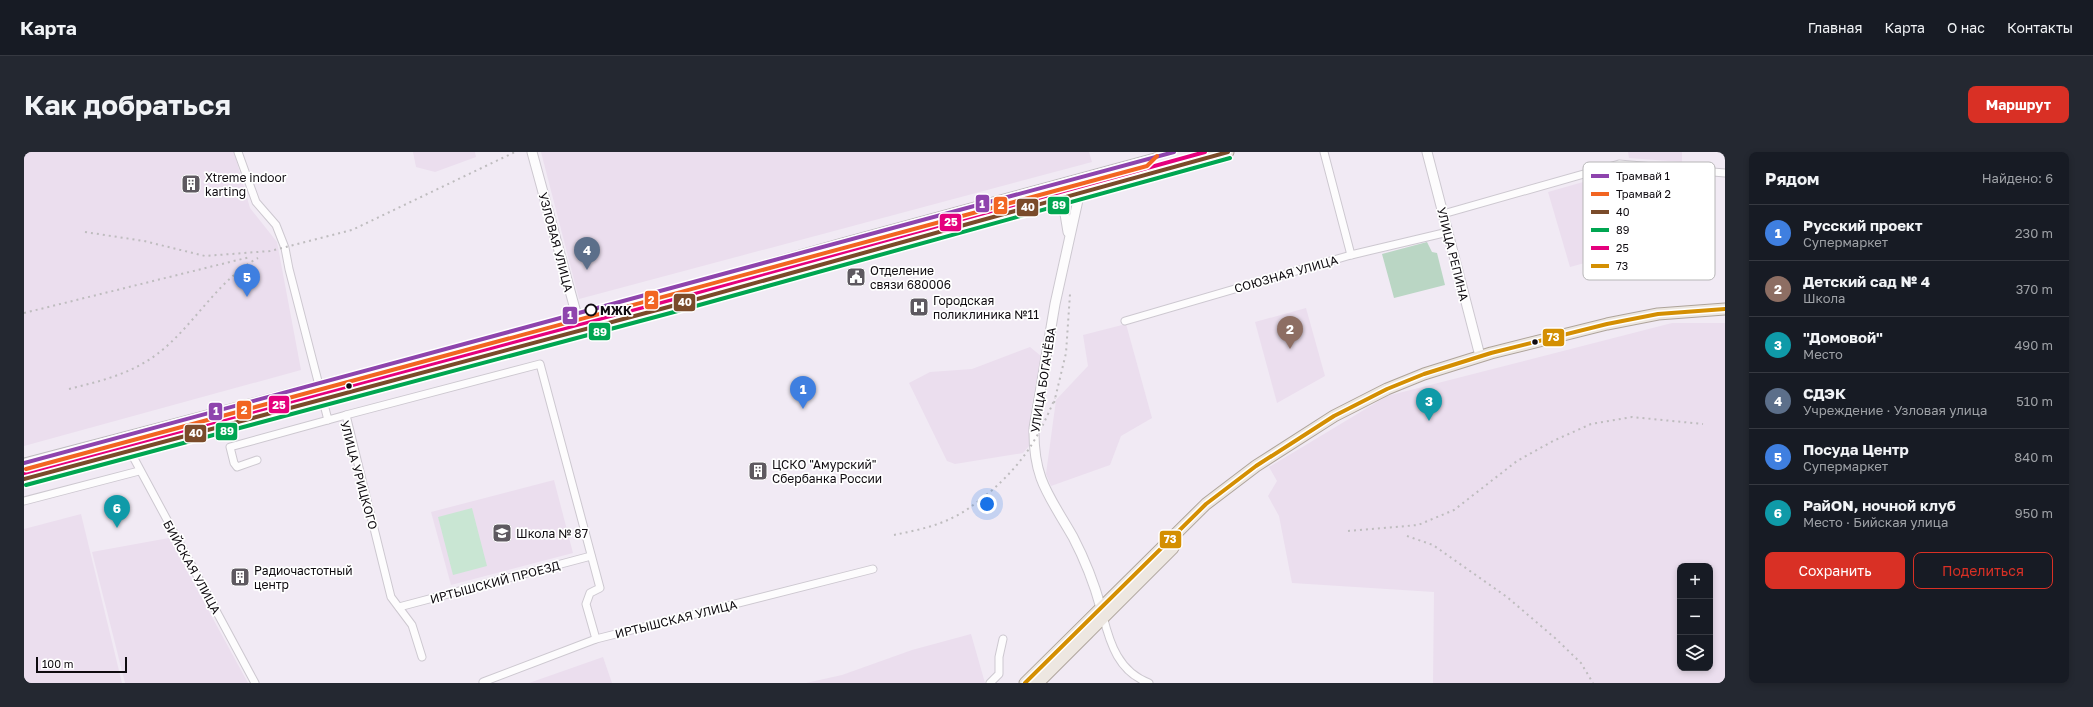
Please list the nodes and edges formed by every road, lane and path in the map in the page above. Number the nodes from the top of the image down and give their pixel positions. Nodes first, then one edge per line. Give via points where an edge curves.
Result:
1 (238, 152) edge
2 (532, 152) edge
3 (1228, 152) edge
4 (1324, 152) edge
5 (1427, 152) edge
6 (1715, 172) edge
7 (1725, 173) edge
8 (1583, 174) edge
9 (1080, 191) junction
10 (1028, 205) junction
11 (1443, 214) junction
12 (1448, 232) junction
13 (1069, 235) junction
14 (1351, 255) junction
15 (1725, 309) edge
16 (1125, 321) dead end
17 (581, 331) junction
18 (1480, 356) junction
19 (322, 399) junction
20 (346, 415) junction
21 (328, 420) junction
22 (130, 450) junction
23 (257, 460) dead end
24 (139, 471) junction
25 (24, 479) edge
26 (24, 501) edge
27 (591, 556) junction
28 (873, 569) dead end
29 (399, 608) junction
30 (1102, 613) junction
31 (596, 639) junction
32 (1003, 639) dead end
33 (422, 657) dead end
34 (483, 682) edge
35 (255, 683) edge
36 (990, 683) edge
37 (1025, 683) edge
38 (1038, 683) edge
39 (1149, 683) edge

1 - 19 street, УЛИЦА УРИЦКОГО via 256,202 276,225 285,248
2 - 17 street, УЗЛОВАЯ УЛИЦА
3 - 9 main road
4 - 14 street
5 - 11 street, УЛИЦА РЕПИНА
6 - 7 street
8 - 11 street
9 - 10 main road
9 - 13 street, УЛИЦА БОГАЧЁВА
10 - 13 street via 1060,207 1065,214
10 - 17 main road via 900,244
11 - 12 street, УЛИЦА РЕПИНА
12 - 14 street, СОЮЗНАЯ УЛИЦА
12 - 18 street, УЛИЦА РЕПИНА
13 - 30 street, УЛИЦА БОГАЧЁВА via 1034,428 1035,462 1045,491 1091,574
14 - 16 street, СОЮЗНАЯ УЛИЦА
15 - 18 main road via 1691,310 1629,320
17 - 19 main road
18 - 30 main road via 1387,389 1334,416 1282,448 1206,504
19 - 21 street, УЛИЦА УРИЦКОГО
19 - 22 main road
20 - 21 street, УЛИЦА УРИЦКОГО
20 - 27 street via 540,364
20 - 29 street, УЛИЦА УРИЦКОГО via 391,597
21 - 23 street via 230,447 237,466
22 - 24 street, БИЙСКАЯ УЛИЦА
22 - 25 main road
24 - 26 street
24 - 35 street, БИЙСКАЯ УЛИЦА
27 - 29 street, ИРТЫШСКИЙ ПРОЕЗД
27 - 31 street via 600,588 590,593 586,604
28 - 31 street, ИРТЫШСКАЯ УЛИЦА
29 - 33 street, УЛИЦА УРИЦКОГО via 412,625
30 - 37 main road
30 - 38 main road
30 - 39 street, УЛИЦА БОГАЧЁВА via 1111,645 1120,660 1127,670
31 - 34 street, ИРТЫШСКАЯ УЛИЦА
32 - 36 street via 998,674

